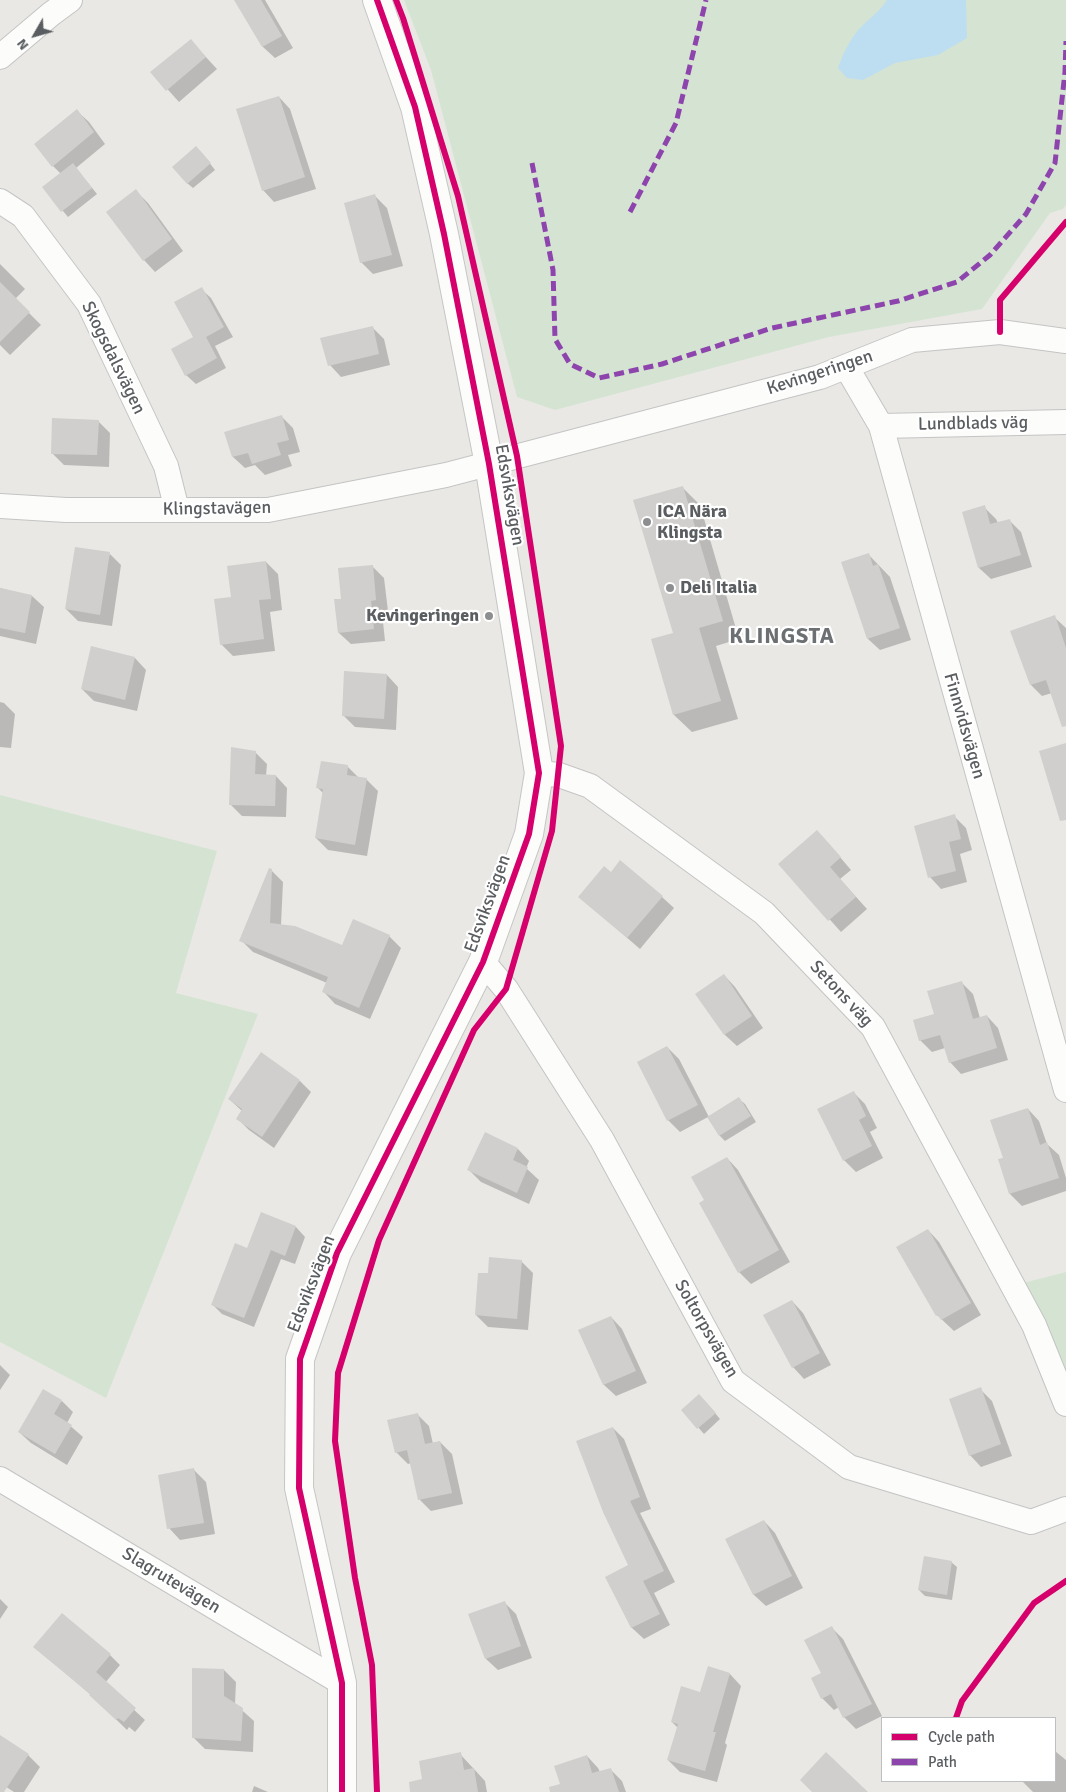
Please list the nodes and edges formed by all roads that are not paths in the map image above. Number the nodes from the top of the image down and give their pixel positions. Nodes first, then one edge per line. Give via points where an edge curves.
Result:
1 (70, 0) edge
2 (377, 0) edge
3 (0, 56) edge
4 (0, 201) edge
5 (1066, 341) edge
6 (847, 368) junction
7 (1066, 422) edge
8 (881, 426) junction
9 (489, 464) junction
10 (0, 506) edge
11 (177, 510) junction
12 (539, 773) junction
13 (483, 962) junction
14 (1066, 1090) edge
15 (1066, 1404) edge
16 (0, 1479) edge
17 (1066, 1509) edge
18 (342, 1683) junction
19 (342, 1792) edge

1 - 3 street
2 - 9 street, Edsviksvägen via 415,107 444,234
4 - 11 street, Skogsdalsvägen via 22,216 89,304 166,466
5 - 6 street, Kevingeringen via 1000,332 912,340
6 - 8 street, Finnvidsvägen
6 - 9 street, Kevingeringen
7 - 8 street, Lundblads väg
8 - 14 street, Finnvidsvägen
9 - 11 street, Klingstavägen via 268,510
9 - 12 street, Edsviksvägen
10 - 11 street, Klingstavägen via 66,510
12 - 13 street, Edsviksvägen via 529,834
12 - 15 street, Setons väg via 559,775 590,786 764,913 873,1027 1034,1325
13 - 17 street, Soltorpsvägen via 506,989 602,1140 733,1381 849,1467 1031,1522
13 - 18 street, Edsviksvägen via 336,1253 300,1359 299,1488
16 - 18 street, Slagrutevägen
18 - 19 street, Edsviksvägen

